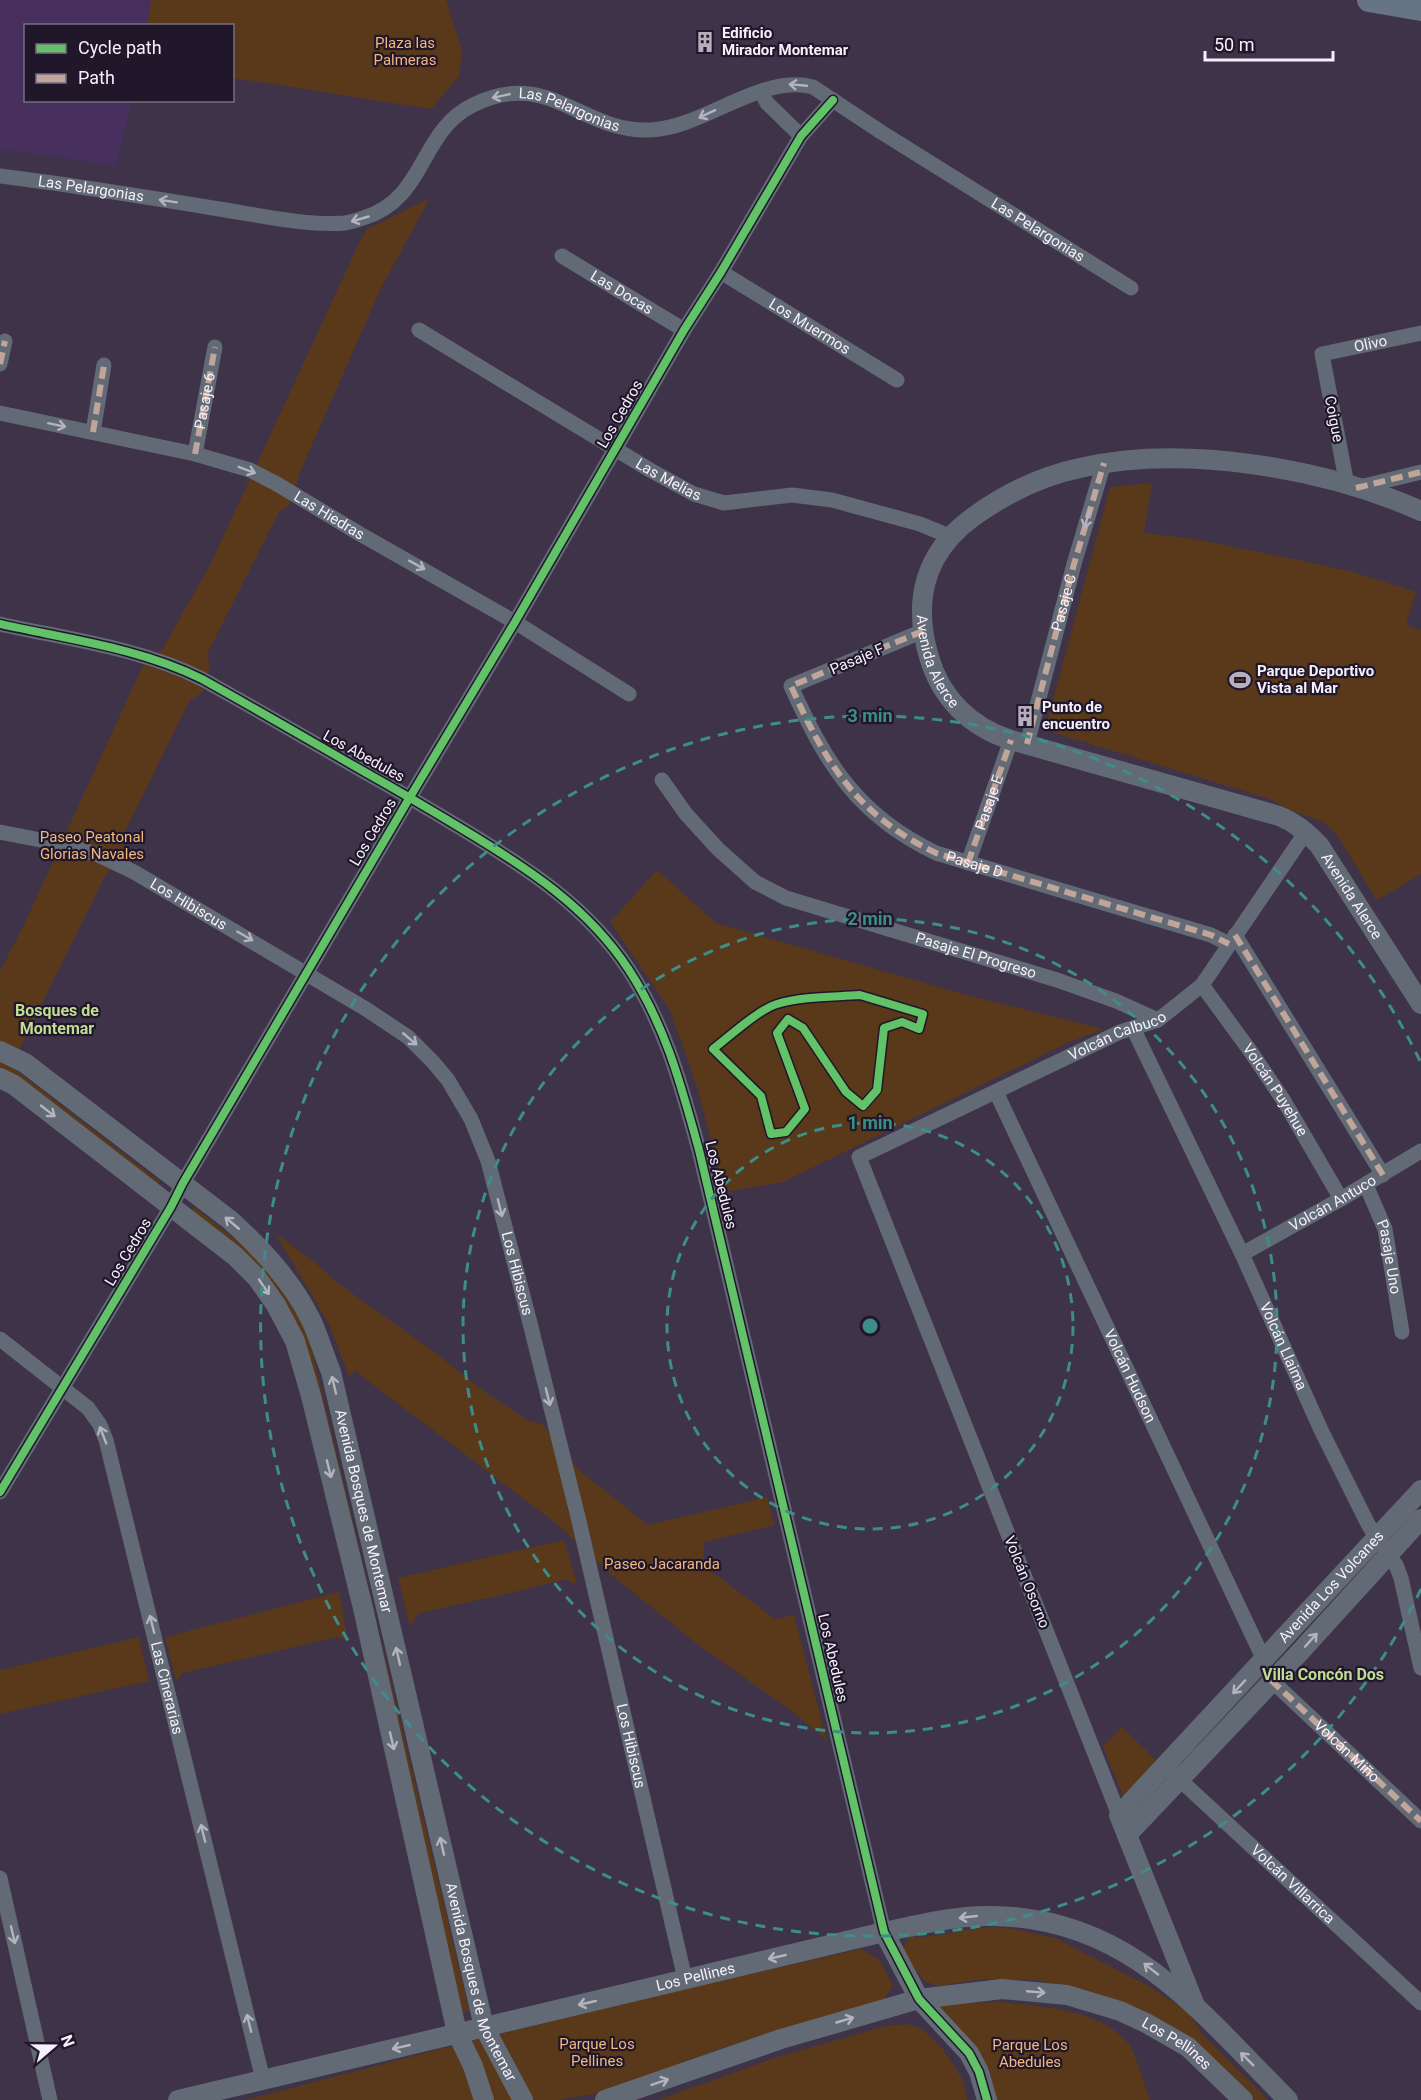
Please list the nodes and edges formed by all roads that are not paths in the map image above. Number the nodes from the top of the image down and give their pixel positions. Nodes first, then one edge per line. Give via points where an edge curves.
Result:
1 (1369, 0) edge
2 (1421, 9) edge
3 (761, 92) junction
4 (833, 100) junction
5 (801, 136) junction
6 (0, 176) edge
7 (562, 256) dead end
8 (721, 272) junction
9 (1131, 288) dead end
10 (419, 330) dead end
11 (684, 330) junction
12 (1421, 333) edge
13 (5, 341) dead end
14 (215, 347) dead end
15 (1322, 354) joint
16 (0, 364) edge
17 (104, 365) dead end
18 (897, 380) dead end
19 (0, 413) edge
20 (93, 432) junction
21 (615, 449) junction
22 (195, 454) junction
23 (1104, 463) junction
24 (1421, 472) edge
25 (1352, 486) junction
26 (1421, 512) edge
27 (949, 536) junction
28 (515, 622) junction
29 (0, 624) edge
30 (923, 631) junction
31 (791, 686) joint
32 (629, 694) dead end
33 (1019, 742) junction
34 (662, 780) dead end
35 (410, 797) junction
36 (0, 832) edge
37 (1306, 832) junction
38 (968, 863) junction
39 (1232, 939) junction
40 (306, 974) junction
41 (1202, 985) junction
42 (1421, 1004) edge
43 (1158, 1020) junction
44 (1133, 1028) junction
45 (0, 1051) edge
46 (0, 1078) edge
47 (996, 1092) junction
48 (1421, 1151) edge
49 (859, 1157) joint
50 (1383, 1175) junction
51 (183, 1183) junction
52 (1366, 1185) junction
53 (1341, 1199) junction
54 (171, 1207) junction
55 (1242, 1254) junction
56 (1402, 1332) dead end
57 (0, 1339) edge
58 (63, 1386) junction
59 (1421, 1490) edge
60 (0, 1492) edge
61 (1421, 1519) edge
62 (1382, 1547) junction
63 (1264, 1659) junction
64 (1421, 1668) edge
65 (1271, 1680) junction
66 (1172, 1773) junction
67 (1119, 1815) junction
68 (1421, 1821) edge
69 (1127, 1835) junction
70 (0, 1878) edge
71 (884, 1932) junction
72 (685, 1979) junction
73 (919, 1999) junction
74 (1421, 2003) edge
75 (1195, 2007) junction
76 (484, 2027) junction
77 (458, 2033) junction
78 (263, 2080) junction
79 (1224, 2081) junction
80 (50, 2100) edge
81 (178, 2100) edge
82 (483, 2100) edge
83 (523, 2100) edge
84 (604, 2100) edge
85 (987, 2100) edge
86 (1232, 2100) edge
87 (1243, 2100) edge
88 (1288, 2100) edge

1 - 2 main road
4 -> 3 street, Las Pelargonias via 804,85 784,84
3 - 5 street
3 -> 6 street, Las Pelargonias via 679,126 647,130 614,125 542,95 514,93 483,100 448,123 398,199 374,215 346,223 286,219
4 - 5 street, Los Cedros
4 - 9 street, Las Pelargonias
5 - 8 street, Los Cedros
7 - 11 street, Las Docas
8 - 11 street, Los Cedros
8 - 18 street, Los Muermos
10 - 21 street, Las Melias
11 - 21 street, Los Cedros
12 - 15 street, Olivo
13 - 16 street
14 - 22 street, Pasaje 6
15 - 25 street, Coigue
17 - 20 street
19 -> 20 street, Las Hiedras
20 - 22 street, Las Hiedras
21 - 27 street, Las Melias via 693,494 724,503 792,495 822,499 920,524
21 - 28 street, Los Cedros
22 -> 28 street, Las Hiedras via 250,470 277,484
23 - 25 street, Avenida Alerce via 1214,460 1286,469
23 - 27 street, Avenida Alerce via 1026,486 983,510
23 -> 33 street, Pasaje C
24 - 25 street
25 - 26 street, Avenida Alerce
27 - 30 street, Avenida Alerce via 926,582
28 - 32 street, Las Hiedras
28 - 35 street, Los Cedros
29 - 35 street, Los Abedules via 183,669
30 - 31 street, Pasaje F
30 - 33 street, Avenida Alerce via 934,675 959,710 995,735
31 - 38 street, Pasaje D via 821,748 862,802 910,840
33 - 37 street, Avenida Alerce via 1279,816
33 - 38 street, Pasaje E
34 - 43 street, Pasaje El Progreso via 718,849 755,882 786,898 1057,980
35 - 40 street, Los Cedros
35 - 71 street, Los Abedules via 496,849 573,905 627,968 667,1040 736,1302
36 -> 40 street, Los Hibiscus via 96,854 134,872
37 - 39 street, Volcán Calbuco
37 - 42 street, Avenida Alerce via 1319,845
38 - 39 street, Pasaje D
39 - 41 street, Volcán Calbuco
39 - 50 street
40 - 51 street, Los Cedros
40 -> 72 street, Los Hibiscus via 415,1043 448,1080 481,1140 578,1517
41 - 43 street, Volcán Calbuco
41 - 53 street, Volcán Puyehue via 1284,1101
43 - 44 street, Volcán Calbuco
44 - 47 street, Volcán Calbuco
44 - 55 street, Volcán Llaima
45 - 51 street, Avenida Bosques de Montemar via 25,1063
46 -> 54 street, Avenida Bosques de Montemar
47 - 49 street, Volcán Calbuco
47 - 63 street, Volcán Hudson
48 - 50 street, Volcán Antuco
49 - 67 street, Volcán Osorno
50 - 52 street, Volcán Antuco
51 - 54 street, Los Cedros
76 -> 51 street, Avenida Bosques de Montemar via 331,1372 311,1321 284,1276 249,1238
52 - 53 street, Volcán Antuco
52 - 56 street, Pasaje Uno via 1385,1229
53 - 55 street, Volcán Antuco
54 - 58 street, Los Cedros
54 -> 77 street, Avenida Bosques de Montemar via 257,1278 295,1341 363,1608
55 - 62 street, Volcán Llaima via 1321,1430
57 - 58 street, Las Cinerarias
58 - 60 street, Los Cedros
78 -> 58 street, Las Cinerarias via 106,1440 88,1408
59 - 62 street, Avenida Los Volcanes
61 - 62 street, Avenida Los Volcanes
62 - 63 street, Avenida Los Volcanes
62 - 64 street, Volcán Llaima via 1401,1578
65 -> 62 street, Avenida Los Volcanes via 1308,1643
63 -> 66 street, Avenida Los Volcanes
65 - 66 street, Avenida Los Volcanes
65 - 68 street, Volcán Miño
66 - 67 street, Avenida Los Volcanes
66 - 69 street, Avenida Los Volcanes
66 - 74 street, Volcán Villarrica
67 - 69 street, Volcán Osorno
69 - 75 street, Volcán Osorno
70 -> 80 street
71 -> 72 street, Los Pellines
71 - 73 street, Los Abedules
75 -> 71 street, Los Pellines via 1127,1953 1059,1924 990,1916
72 -> 76 street, Los Pellines
73 -> 79 street, Los Pellines via 1002,1989 1067,1995 1146,2023 1188,2048
84 -> 73 street, Los Pellines via 781,2039
73 - 85 street, Los Abedules via 969,2053
88 -> 75 street, Los Pellines
76 - 77 street, Los Pellines
76 - 83 street, Avenida Bosques de Montemar
77 -> 78 street, Los Pellines
77 - 82 street, Avenida Bosques de Montemar
78 - 81 street, Los Pellines
79 - 86 street
79 - 87 street, Los Pellines

